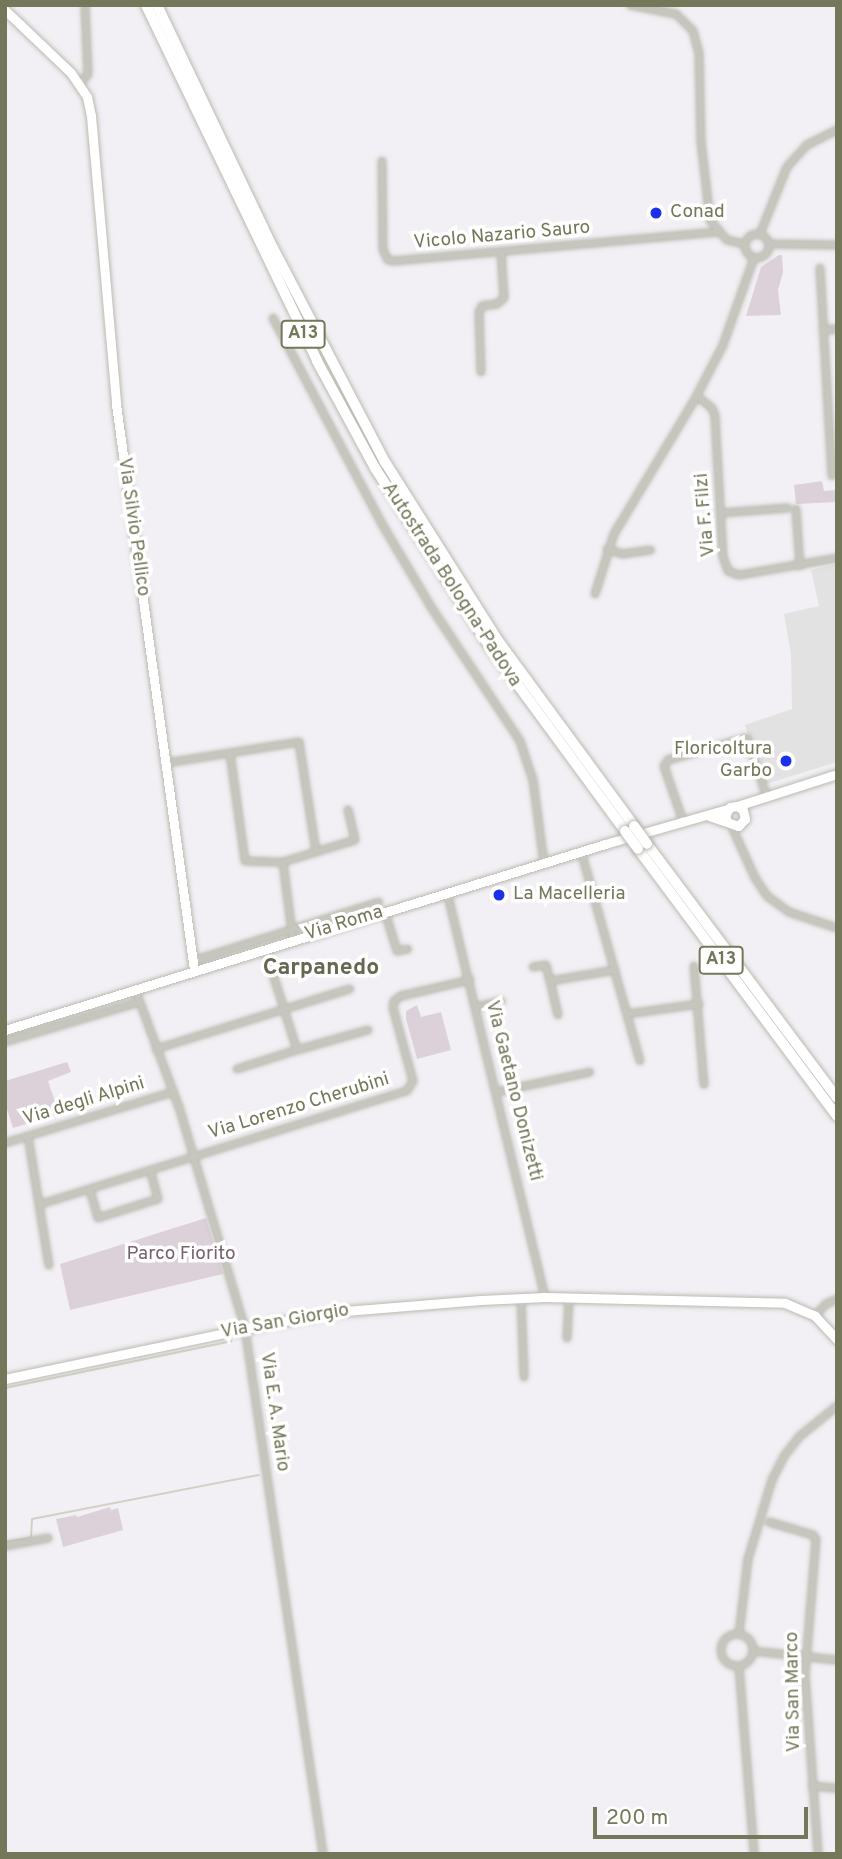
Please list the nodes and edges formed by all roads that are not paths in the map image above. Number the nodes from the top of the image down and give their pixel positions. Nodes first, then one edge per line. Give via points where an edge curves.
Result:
1 (85, 5) edge
2 (146, 5) edge
3 (157, 5) edge
4 (630, 5) edge
5 (5, 10) edge
6 (80, 84) junction
7 (837, 130) edge
8 (382, 161) dead end
9 (718, 232) junction
10 (760, 234) junction
11 (745, 244) junction
12 (769, 244) junction
13 (837, 245) edge
14 (500, 252) junction
15 (754, 258) junction
16 (820, 268) dead end
17 (272, 318) dead end
18 (837, 329) edge
19 (823, 330) junction
20 (481, 372) dead end
21 (697, 396) junction
22 (837, 420) edge
23 (828, 421) junction
24 (832, 476) dead end
25 (720, 513) junction
26 (607, 549) junction
27 (651, 550) dead end
28 (837, 558) edge
29 (800, 566) junction
30 (595, 594) dead end
31 (230, 753) junction
32 (166, 763) junction
33 (837, 774) edge
34 (764, 799) junction
35 (732, 807) junction
36 (348, 810) dead end
37 (704, 816) junction
38 (744, 819) junction
39 (683, 821) junction
40 (729, 823) junction
41 (630, 829) junction
42 (642, 846) junction
43 (742, 846) junction
44 (581, 851) junction
45 (316, 852) junction
46 (283, 862) junction
47 (544, 863) junction
48 (447, 892) junction
49 (379, 902) dead end
50 (385, 912) junction
51 (837, 928) edge
52 (292, 935) junction
53 (264, 949) junction
54 (408, 949) dead end
55 (193, 966) junction
56 (694, 966) dead end
57 (533, 967) dead end
58 (615, 970) junction
59 (470, 980) junction
60 (550, 981) junction
61 (135, 989) junction
62 (350, 989) dead end
63 (500, 1001) dead end
64 (139, 1002) junction
65 (699, 1004) junction
66 (476, 1007) junction
67 (284, 1009) junction
68 (627, 1014) junction
69 (558, 1015) dead end
70 (5, 1030) edge
71 (368, 1030) dead end
72 (5, 1042) edge
73 (156, 1049) junction
74 (297, 1050) junction
75 (640, 1061) dead end
76 (237, 1069) dead end
77 (590, 1072) dead end
78 (704, 1085) dead end
79 (173, 1092) junction
80 (497, 1092) junction
81 (837, 1098) edge
82 (837, 1115) edge
83 (29, 1136) junction
84 (5, 1143) edge
85 (194, 1157) junction
86 (151, 1172) junction
87 (90, 1190) junction
88 (41, 1204) junction
89 (49, 1265) dead end
90 (545, 1297) junction
91 (521, 1298) junction
92 (569, 1298) junction
93 (837, 1299) edge
94 (815, 1317) junction
95 (245, 1328) junction
96 (567, 1338) dead end
97 (837, 1340) edge
98 (524, 1377) dead end
99 (5, 1379) edge
100 (837, 1406) edge
101 (769, 1522) dead end
102 (48, 1538) dead end
103 (5, 1546) edge
104 (739, 1634) junction
105 (753, 1651) junction
106 (806, 1657) junction
107 (837, 1660) edge
108 (739, 1666) junction
109 (812, 1786) junction
110 (837, 1788) edge
111 (323, 1854) edge
112 (754, 1854) edge
113 (818, 1854) edge

1 - 6 street via 88,74
2 - 41 highway, Autostrada Bologna-Padova / A13 via 317,361 375,468 490,647
3 - 41 highway, Autostrada Bologna-Padova / A13 via 332,364 399,485 499,642
4 - 9 street via 676,13 693,31 699,53 707,201 710,220
5 - 6 street, Via Silvio Pellico
6 - 32 street, Via Silvio Pellico via 91,116 116,404
7 - 10 street via 807,145 787,167
8 - 14 street, Vicolo Nazario Sauro via 383,250 388,260
9 - 11 street via 727,240
9 - 14 street, Vicolo Nazario Sauro
10 - 11 street via 752,234
10 - 12 street
11 - 15 street
12 - 13 street
12 - 15 street via 765,255
14 - 20 street via 504,298 482,306 479,312
15 - 21 street via 732,326
16 - 19 street
17 - 47 street via 382,524 527,756
18 - 19 street
19 - 23 street
21 - 25 street, Via F. Filzi via 715,416
21 - 26 street
22 - 23 street
23 - 24 street
25 - 29 street via 792,508
25 - 29 street, Via F. Filzi via 728,571 738,575
26 - 27 street via 622,554
26 - 30 street
28 - 29 street, Via F. Filzi
31 - 32 street
31 - 45 street via 299,743
31 - 46 street via 245,861
32 - 55 street, Via Silvio Pellico
33 - 34 street, Via Roma
34 - 35 street, Via Roma
34 - 38 street, Via Roma
34 - 39 street via 747,737 668,760 664,766
35 - 37 street, Via Roma
35 - 38 street via 743,810
35 - 40 street
36 - 45 street via 355,840
37 - 39 street, Via Roma
37 - 40 street, Via Roma
38 - 40 street
38 - 43 street
39 - 44 street, Via Roma
40 - 43 street
41 - 42 highway, Autostrada Bologna-Padova, bridge
42 - 81 highway, Autostrada Bologna-Padova
42 - 82 highway, Autostrada Bologna-Padova / A13
43 - 51 street via 755,878 775,904
44 - 47 street, Via Roma
44 - 58 street
45 - 46 street
46 - 52 street
47 - 48 street, Via Roma
48 - 50 street, Via Roma
48 - 59 street, Via Gaetano Donizetti
49 - 52 street, Via Roma
50 - 52 street, Via Roma
50 - 54 street via 397,951
52 - 53 street, Via Roma
52 - 55 street, Via Roma
53 - 55 street, Via Roma
53 - 67 street
55 - 61 street, Via Roma
56 - 65 street
57 - 60 street via 547,965
58 - 60 street
58 - 68 street
59 - 66 street, Via Gaetano Donizetti
59 - 85 street, Via Lorenzo Cherubini via 394,1001 413,1081 407,1090
60 - 69 street
61 - 64 street, Via E. A. Mario
61 - 70 street, Via Roma
62 - 67 street
63 - 66 street
64 - 72 street
64 - 73 street, Via E. A. Mario
65 - 68 street
65 - 78 street
66 - 80 street, Via Gaetano Donizetti
67 - 73 street
67 - 74 street
68 - 75 street
71 - 74 street
73 - 79 street, Via E. A. Mario
74 - 76 street
77 - 80 street
79 - 83 street, Via degli Alpini
79 - 85 street, Via E. A. Mario
80 - 90 street, Via Gaetano Donizetti
83 - 84 street, Via degli Alpini
83 - 88 street
85 - 86 street
85 - 95 street, Via E. A. Mario
86 - 87 street
86 - 87 street via 158,1199 98,1218
87 - 88 street
88 - 89 street
90 - 91 street, Via San Giorgio
90 - 92 street, Via San Giorgio
91 - 95 street, Via San Giorgio via 345,1311
91 - 98 street
92 - 94 street, Via San Giorgio via 785,1303
92 - 96 street
93 - 94 street
94 - 97 street, Via San Giorgio
95 - 99 street, Via San Giorgio
95 - 111 street, Via E. A. Mario
100 - 104 street via 800,1436 772,1480 748,1559
101 - 106 street, Via San Marco via 815,1536
102 - 103 street
104 - 105 street via 748,1638
104 - 108 street via 729,1636 721,1650 729,1664
105 - 106 street
105 - 108 street via 749,1661
106 - 107 street
106 - 109 street, Via San Marco
108 - 112 street
109 - 110 street
109 - 113 street, Via San Marco

